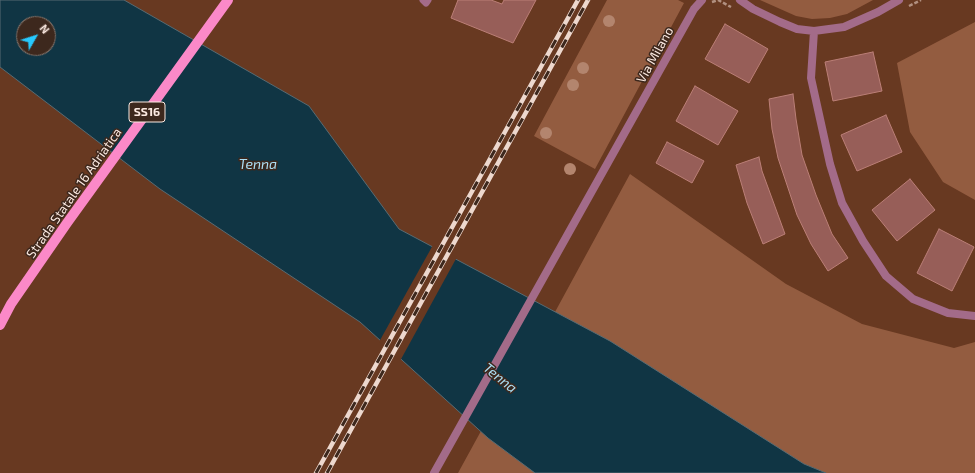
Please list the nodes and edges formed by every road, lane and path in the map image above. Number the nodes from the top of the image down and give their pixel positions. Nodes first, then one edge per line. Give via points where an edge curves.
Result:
1 (228, 0) edge
2 (423, 0) edge
3 (428, 0) edge
4 (697, 0) edge
5 (702, 0) edge
6 (740, 0) edge
7 (899, 0) edge
8 (694, 9) junction
9 (814, 31) junction
10 (975, 316) edge
11 (0, 325) edge
12 (434, 473) edge

1 - 11 main road, Strada Statale 16 Adriatica / SS16 via 67,223 11,304
2 - 3 lane via 426,3
4 - 8 street, Via Milano
5 - 8 street, Via Milano
6 - 9 street via 780,22 797,29
7 - 9 street via 844,27
8 - 12 street, Via Milano
9 - 10 street via 811,78 830,164 842,203 863,241 886,276 913,299 948,313

